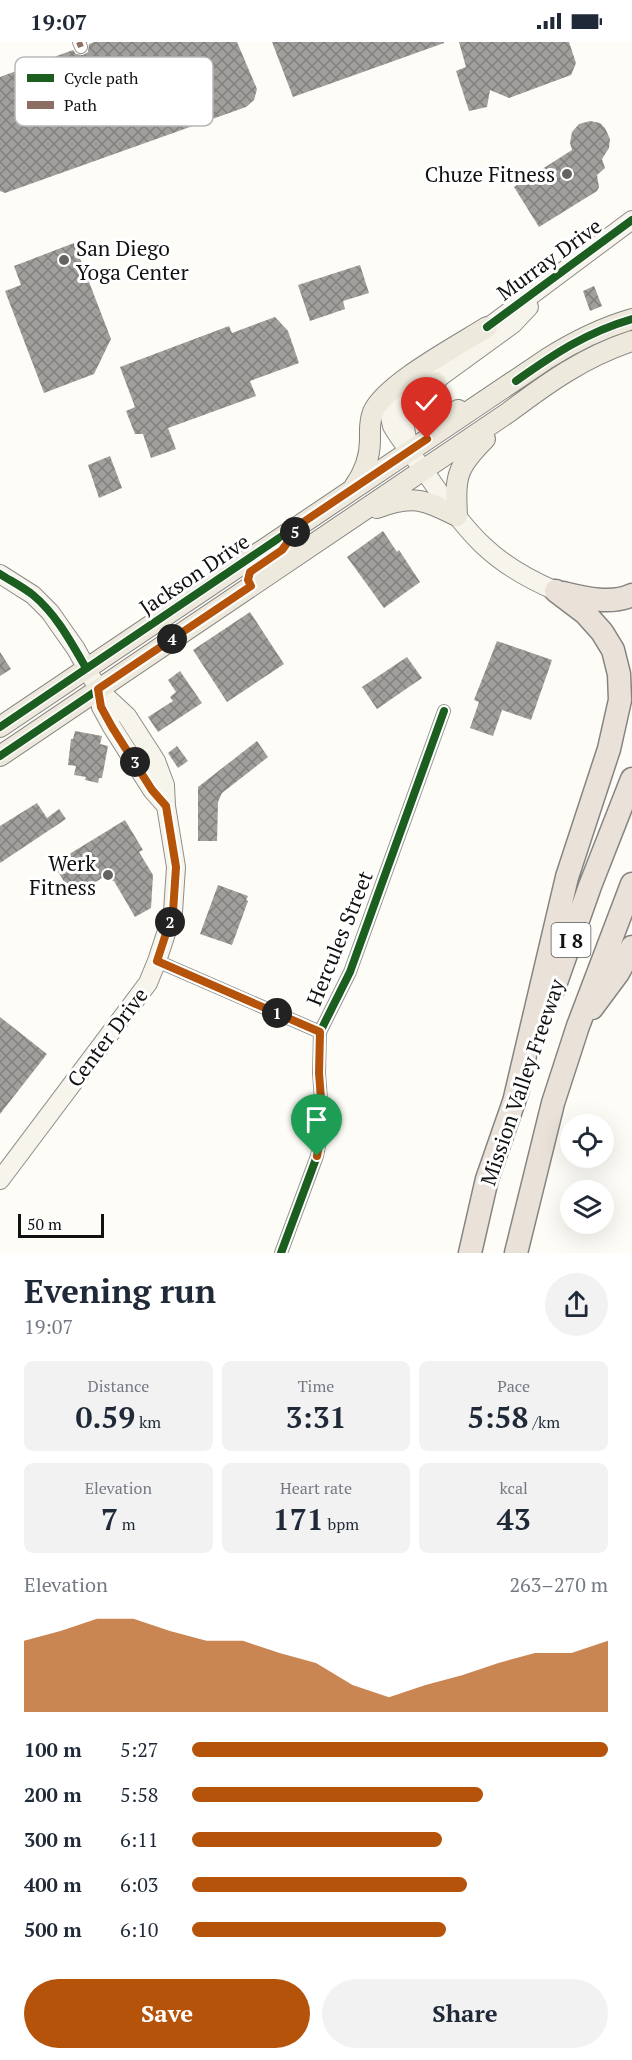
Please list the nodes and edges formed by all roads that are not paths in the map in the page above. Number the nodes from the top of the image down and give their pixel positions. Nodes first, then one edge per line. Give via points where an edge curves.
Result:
1 (632, 220) edge
2 (566, 269) junction
3 (632, 319) edge
4 (487, 327) junction
5 (632, 329) edge
6 (632, 341) edge
7 (595, 355) junction
8 (516, 381) junction
9 (436, 382) junction
10 (509, 412) junction
11 (410, 450) junction
12 (423, 470) junction
13 (351, 490) junction
14 (457, 516) junction
15 (349, 519) junction
16 (302, 523) junction
17 (0, 574) edge
18 (251, 586) junction
19 (556, 591) junction
20 (632, 595) edge
21 (86, 668) junction
22 (98, 689) junction
23 (444, 711) dead end
24 (0, 727) edge
25 (0, 756) edge
26 (632, 779) edge
27 (632, 884) edge
28 (632, 946) edge
29 (156, 964) junction
30 (578, 1026) junction
31 (320, 1032) junction
32 (514, 1102) junction
33 (487, 1179) junction
34 (0, 1180) edge
35 (281, 1253) edge
36 (460, 1253) edge
37 (470, 1253) edge
38 (516, 1253) edge

1 - 2 main road, Murray Drive
2 - 4 main road, Murray Drive
2 - 9 main road, Murray Drive via 513,324
3 - 8 main road, Jackson Drive via 577,340
4 - 11 main road, Murray Drive via 396,404 390,417 392,426
4 - 13 main road via 412,375 379,403 370,422 365,468
5 - 7 main road via 598,343 593,350
6 - 7 main road, Jackson Drive
7 - 10 main road, Jackson Drive
8 - 9 main road via 497,384 440,419 425,405 426,394
8 - 11 main road, Jackson Drive
9 - 11 main road, Murray Drive via 423,388 407,407 404,422
10 - 12 main road, Jackson Drive
10 - 14 main road via 462,465 456,485
11 - 12 main road, Murray Drive
11 - 13 main road, Jackson Drive
12 - 14 main road, Murray Drive
12 - 15 main road, Jackson Drive
13 - 16 main road, Jackson Drive
14 - 15 main road via 433,503 407,500
14 - 19 main road, Murray Drive via 501,562
15 - 18 main road, Jackson Drive
16 - 18 main road via 282,550 250,572
16 - 21 main road, Jackson Drive
17 - 21 main road, Center Drive via 33,595 50,612
18 - 22 main road, Jackson Drive
19 - 20 highway via 608,600
19 - 32 highway via 585,613 613,650 620,674 620,700 609,749 567,878
21 - 22 main road, Center Drive
21 - 24 main road, Jackson Drive
22 - 25 main road, Jackson Drive
22 - 29 main road, Center Drive via 127,716 156,760 165,785 176,867 173,912
23 - 31 street, Hercules Street via 350,972
26 - 32 highway, Mission Valley Freeway / I 8
27 - 30 highway, Mission Valley Freeway / I 8
28 - 30 highway via 618,974
29 - 31 street
29 - 34 main road, Center Drive via 148,983
30 - 38 highway, Mission Valley Freeway / I 8 via 553,1103
31 - 35 street, Hercules Street via 323,1125 317,1156
32 - 33 highway, Mission Valley Freeway / I 8
33 - 36 highway
33 - 37 highway, Mission Valley Freeway / I 8

